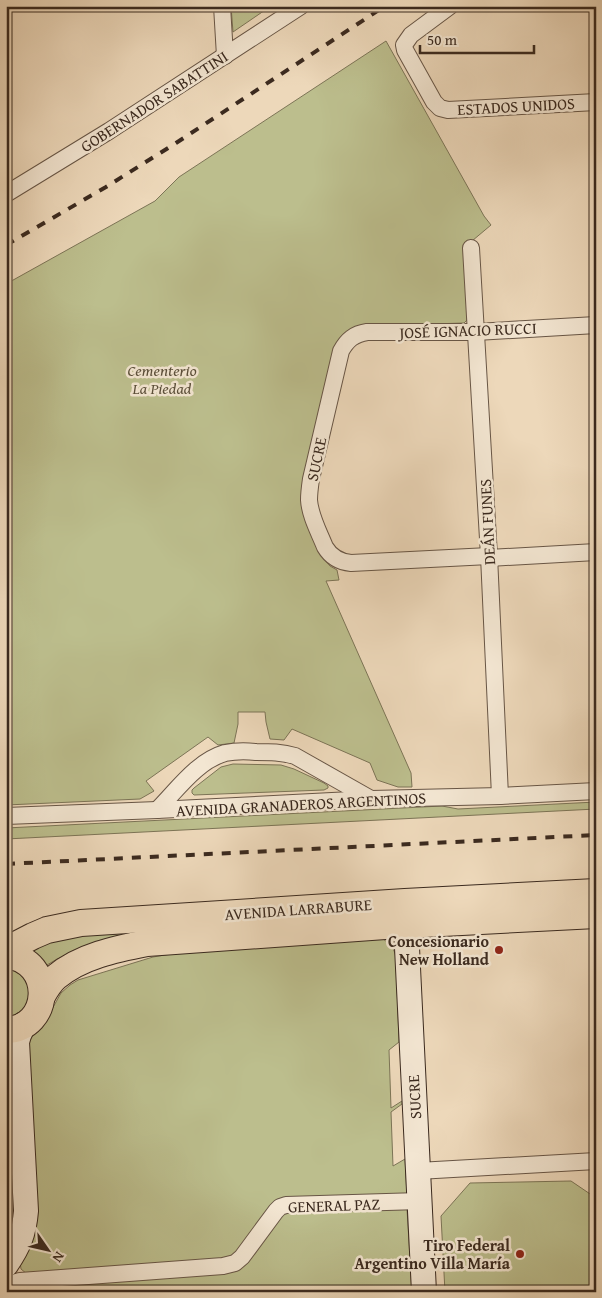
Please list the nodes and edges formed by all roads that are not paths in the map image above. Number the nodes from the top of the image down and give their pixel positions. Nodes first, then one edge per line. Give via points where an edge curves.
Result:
1 (222, 6) edge
2 (301, 6) edge
3 (450, 6) edge
4 (225, 56) junction
5 (596, 102) edge
6 (6, 194) edge
7 (471, 248) dead end
8 (596, 324) edge
9 (476, 332) junction
10 (345, 345) joint
11 (596, 552) edge
12 (489, 557) junction
13 (596, 791) edge
14 (500, 796) junction
15 (371, 799) junction
16 (157, 810) junction
17 (6, 816) edge
18 (596, 892) edge
19 (405, 913) junction
20 (596, 915) edge
21 (6, 950) edge
22 (6, 955) edge
23 (42, 996) junction
24 (15, 1027) edge
25 (596, 1161) edge
26 (418, 1170) junction
27 (420, 1201) junction
28 (6, 1265) edge
29 (6, 1285) edge
30 (424, 1292) edge

1 - 4 street
2 - 4 street, GOBERNADOR SABATTINI
3 - 5 street, ESTADOS UNIDOS via 410,35 404,45 437,106 448,110
4 - 6 street, GOBERNADOR SABATTINI
7 - 9 street, DEÁN FUNES
8 - 9 street, JOSÉ IGNACIO RUCCI
9 - 10 street, JOSÉ IGNACIO RUCCI via 361,333
9 - 12 street, DEÁN FUNES
10 - 12 street, SUCRE via 339,358 309,500 325,547 333,556 351,563
11 - 12 street
12 - 14 street, DEÁN FUNES
13 - 14 street, AVENIDA GRANADEROS ARGENTINOS
14 - 15 street, AVENIDA GRANADEROS ARGENTINOS
15 - 16 street, AVENIDA GRANADEROS ARGENTINOS
15 - 16 street via 295,756 284,753 227,753 202,765
16 - 17 street, AVENIDA GRANADEROS ARGENTINOS
18 - 19 main road, AVENIDA LARRABURE
19 - 20 main road, AVENIDA LARRABURE
19 - 21 main road, AVENIDA LARRABURE via 81,923 46,930
19 - 23 main road, AVENIDA LARRABURE via 119,949 77,964 56,977
19 - 26 main road, SUCRE
22 - 23 main road via 29,964 39,979
23 - 24 main road, AVENIDA LARRABURE via 36,1013 29,1021
24 - 28 main road via 19,1035 26,1211 22,1237
25 - 26 street
26 - 27 main road, SUCRE
27 - 29 street, GENERAL PAZ via 286,1205 276,1211 242,1257 223,1266
27 - 30 main road, SUCRE

